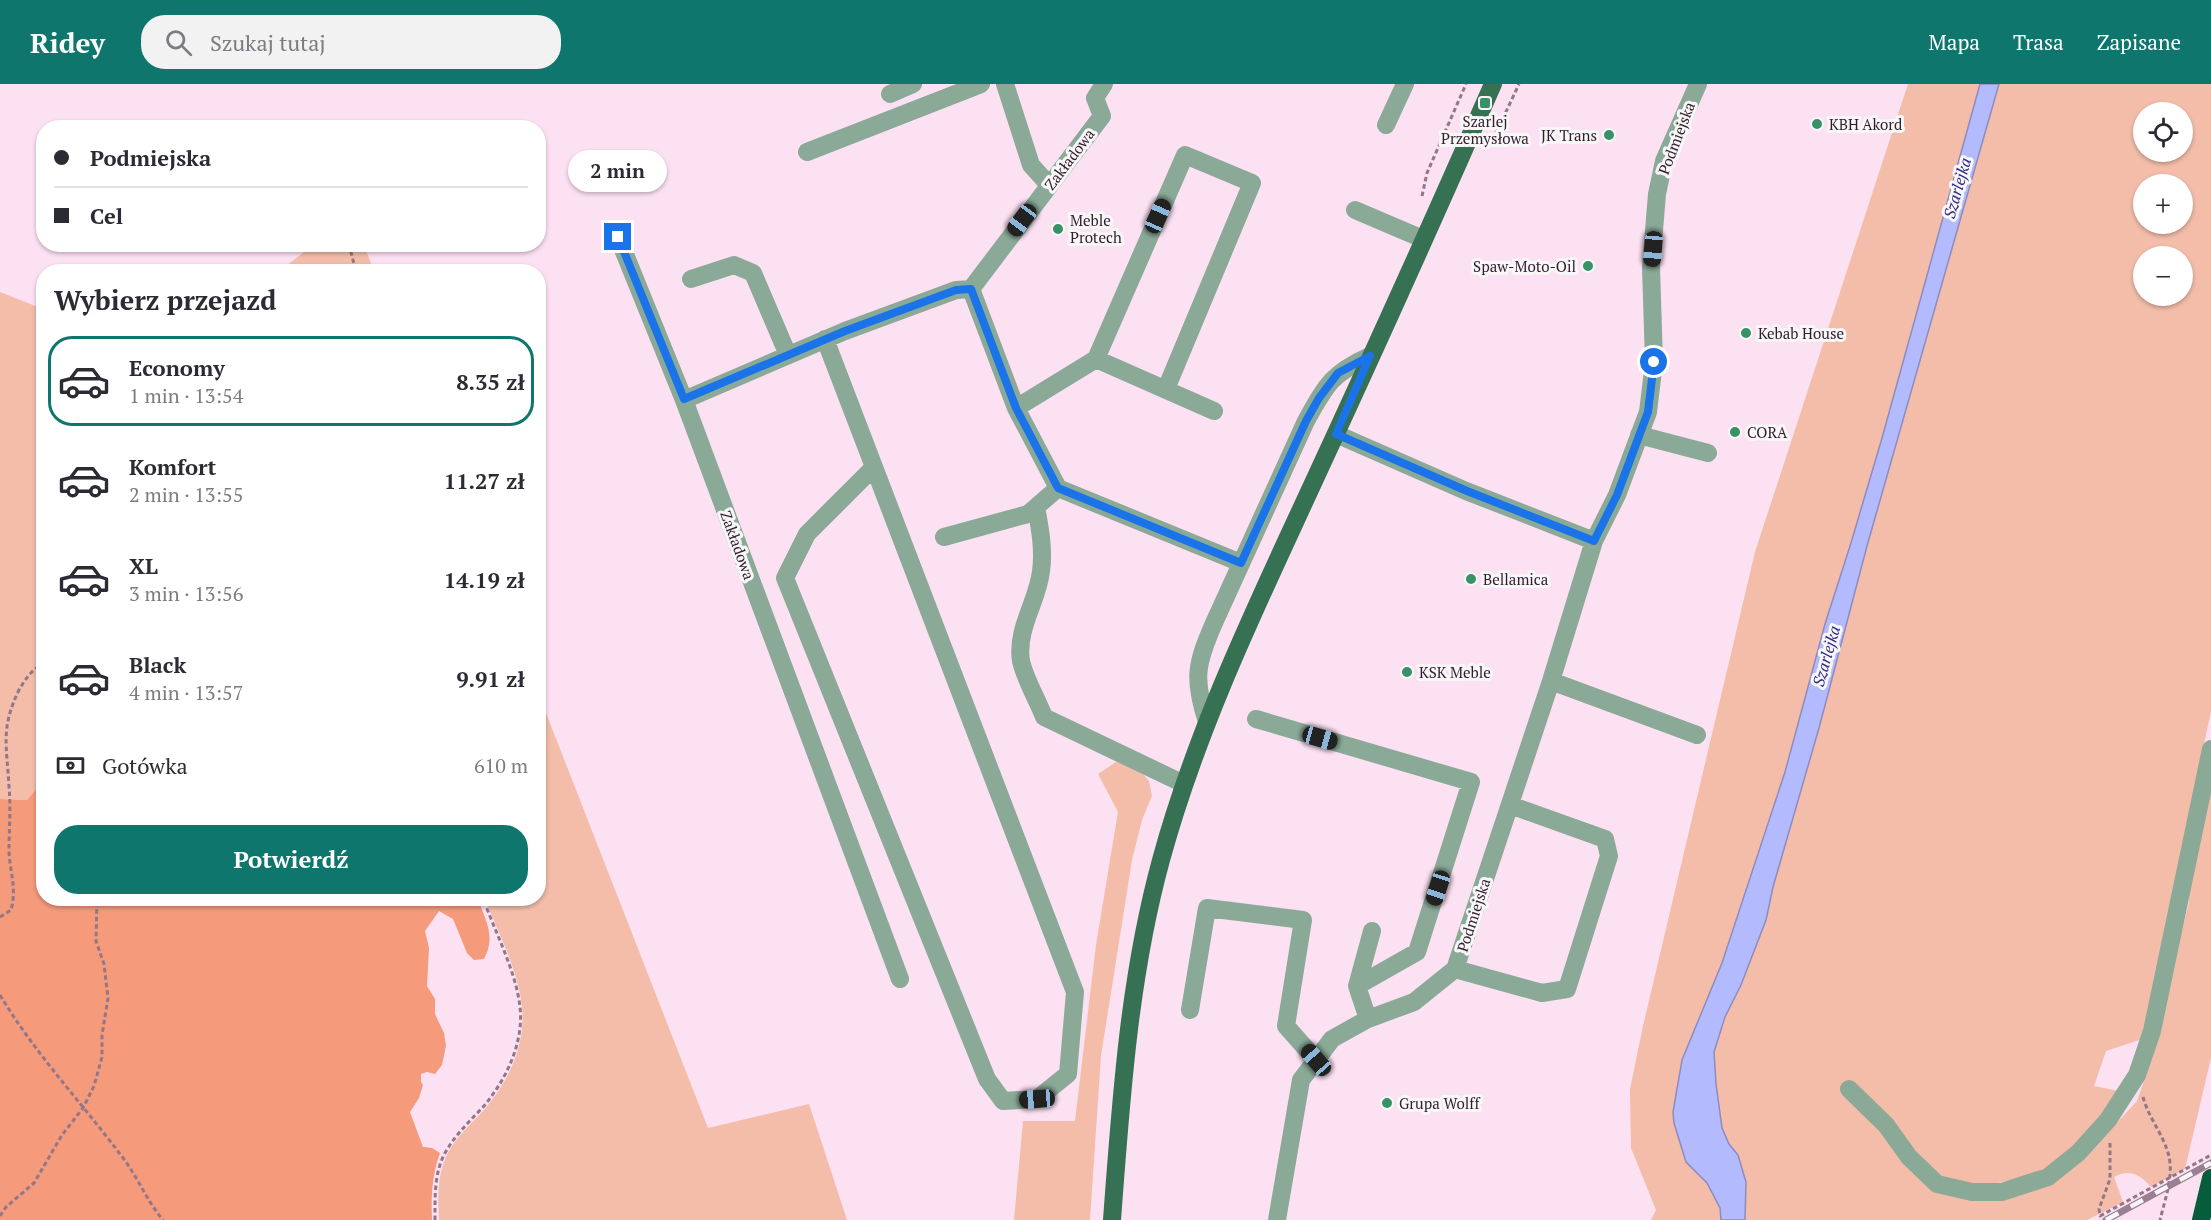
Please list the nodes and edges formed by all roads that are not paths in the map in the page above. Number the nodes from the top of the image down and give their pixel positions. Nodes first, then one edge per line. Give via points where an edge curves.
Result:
1 (913, 84) edge
2 (981, 84) edge
3 (1005, 84) edge
4 (1405, 84) edge
5 (1493, 84) edge
6 (1698, 84) edge
7 (1096, 89) edge
8 (890, 94) dead end
9 (1386, 125) dead end
10 (807, 152) dead end
11 (1049, 185) junction
12 (1355, 210) dead end
13 (618, 237) dead end
14 (1423, 239) junction
15 (691, 279) dead end
16 (971, 289) junction
17 (825, 339) junction
18 (788, 355) junction
19 (1370, 356) junction
20 (1096, 359) junction
21 (1166, 389) junction
22 (684, 399) junction
23 (1016, 408) junction
24 (1214, 411) dead end
25 (1336, 434) junction
26 (1639, 435) junction
27 (1708, 453) dead end
28 (874, 467) junction
29 (1058, 488) junction
30 (1036, 507) junction
31 (944, 537) dead end
32 (1594, 541) junction
33 (1241, 563) junction
34 (1551, 681) junction
35 (1256, 719) dead end
36 (1207, 722) junction
37 (1697, 735) dead end
38 (2211, 749) edge
39 (1184, 784) junction
40 (1510, 805) junction
41 (1372, 931) dead end
42 (1455, 969) junction
43 (900, 979) dead end
44 (1357, 986) junction
45 (1190, 1011) dead end
46 (1368, 1019) junction
47 (1316, 1060) junction
48 (1849, 1089) dead end
49 (2211, 1178) edge
50 (1112, 1220) edge
51 (1277, 1220) edge
52 (2201, 1220) edge

1 - 8 street
2 - 10 street
3 - 11 street via 1031,165
4 - 9 street
5 - 14 main road
6 - 26 street, Podmiejska via 1664,160 1657,194 1651,267 1654,362 1648,412
7 - 11 street, Zakładowa via 1101,116
11 - 16 street, Zakładowa
12 - 14 street
13 - 22 street, Zakładowa
14 - 19 main road
15 - 18 street via 734,265 753,273
16 - 17 street via 956,290
16 - 23 street
17 - 18 street
17 - 28 street
18 - 22 street
19 - 25 main road
19 - 33 street via 1338,373 1319,398
20 - 21 street
20 - 21 street via 1185,155 1252,183
20 - 23 street
21 - 24 street
22 - 43 street, Zakładowa
23 - 29 street
25 - 32 street
25 - 36 main road
26 - 27 street
26 - 32 street, Podmiejska via 1617,495
28 - 28 street via 1075,992 1068,1074 1037,1099 1003,1101 987,1079 785,578 807,534
29 - 30 street
29 - 33 street
30 - 31 street via 1028,514
30 - 39 street via 1041,573 1024,623 1021,651 1022,663 1044,717
32 - 34 street, Podmiejska
33 - 36 street via 1201,652 1197,686
34 - 37 street
34 - 40 street, Podmiejska
35 - 44 street via 1472,782 1418,952
36 - 39 main road
38 - 48 street via 2152,1031 2137,1075 2108,1120 2078,1153 2048,1176 2002,1192 1972,1192 1937,1184
39 - 50 main road via 1151,900 1139,964 1124,1064
40 - 42 street, Podmiejska
40 - 42 street via 1605,839 1609,856 1566,989 1542,993
41 - 44 street
42 - 46 street, Podmiejska via 1414,1002
44 - 46 street
45 - 47 street via 1207,908 1303,921 1286,1026
46 - 47 street, Podmiejska via 1332,1039
47 - 51 street, Podmiejska via 1302,1080
49 - 52 highway

